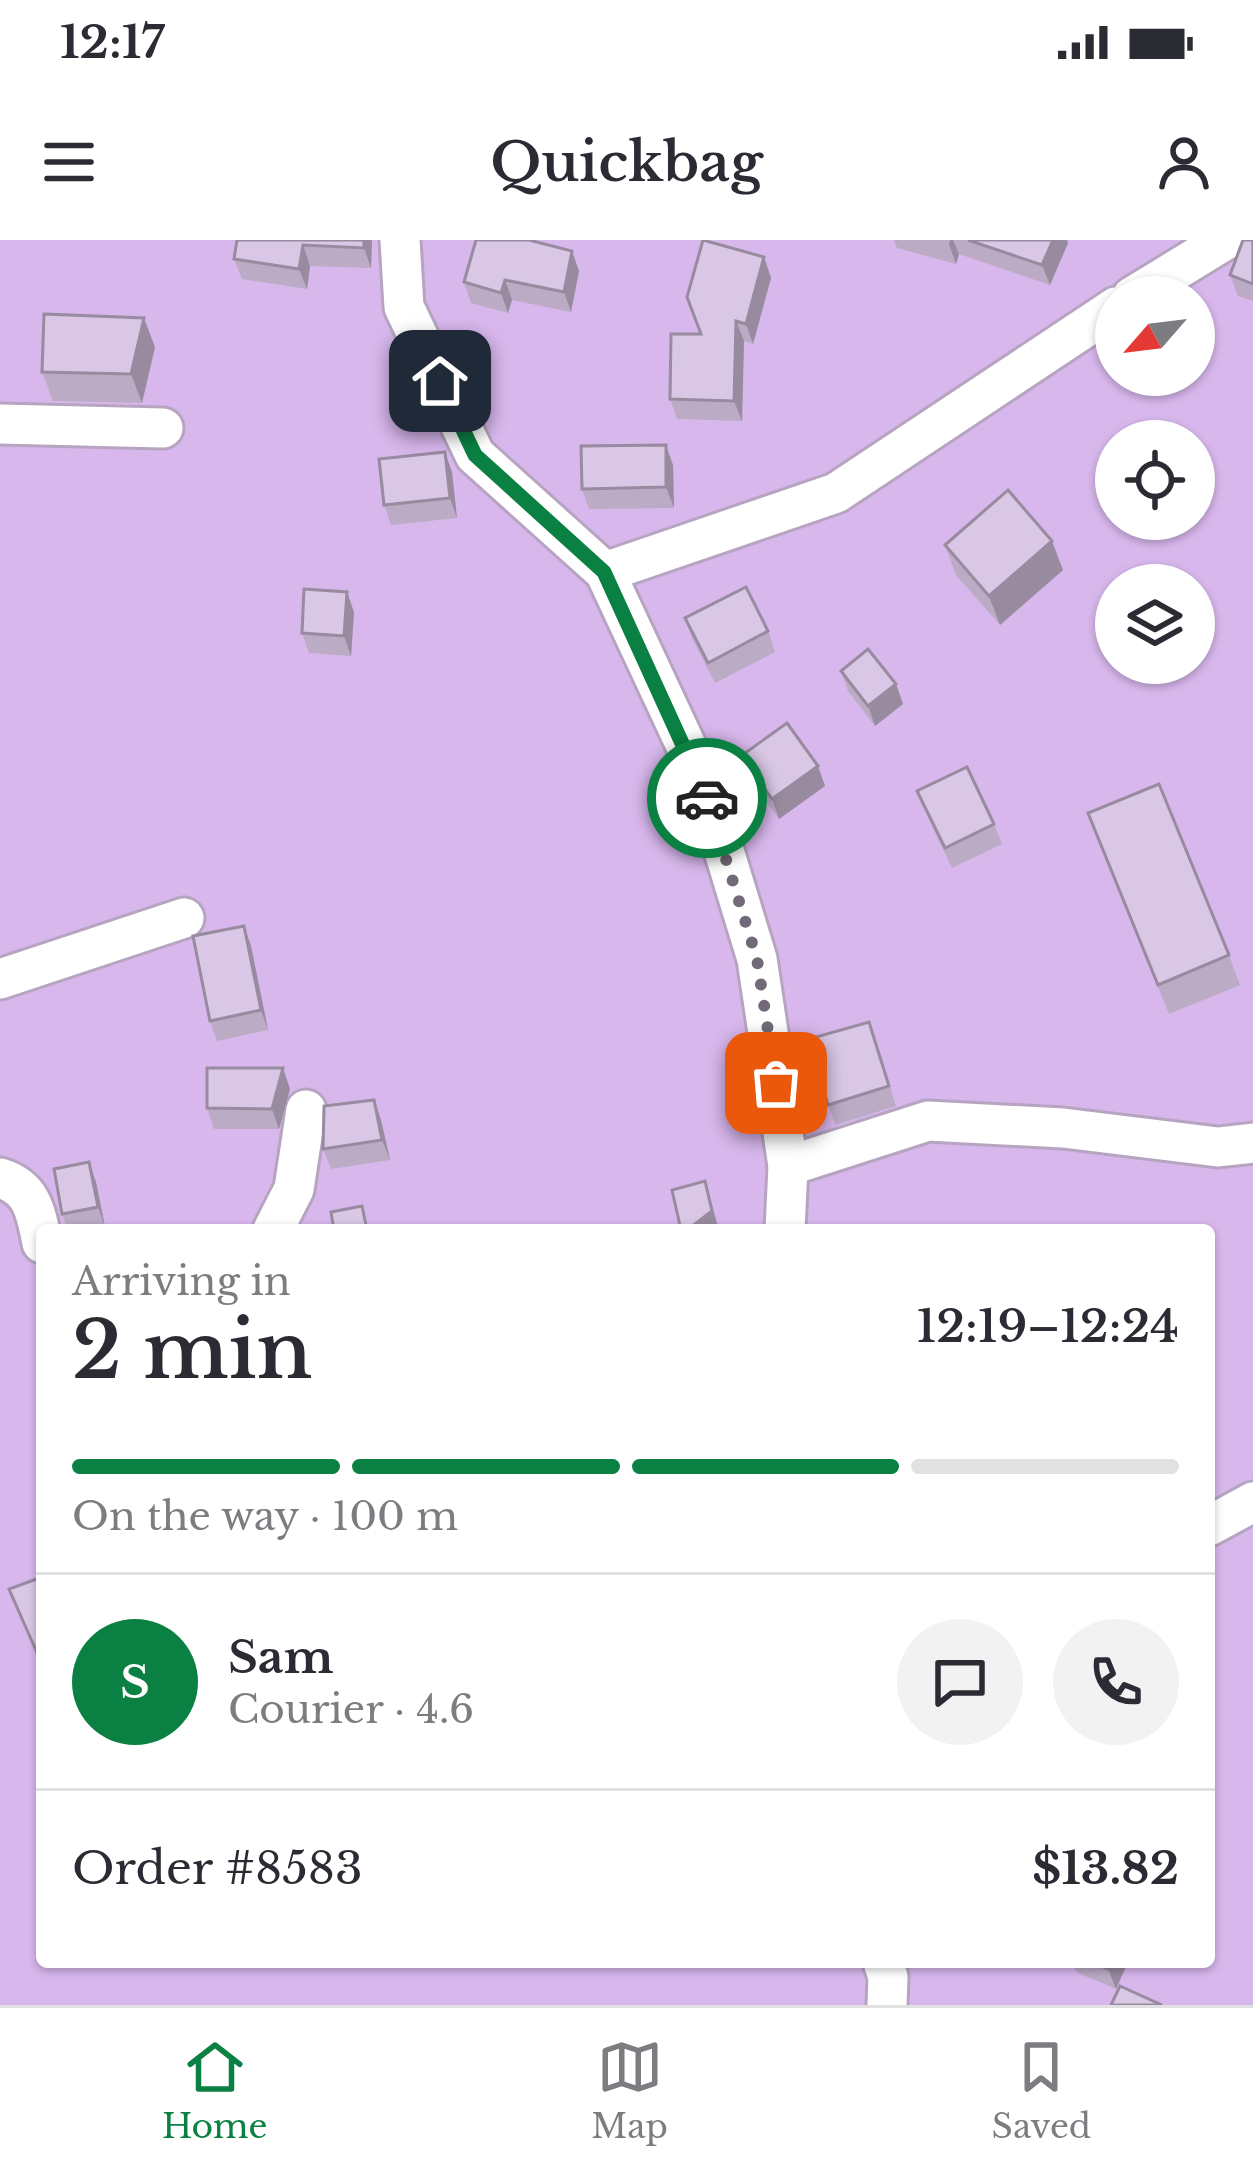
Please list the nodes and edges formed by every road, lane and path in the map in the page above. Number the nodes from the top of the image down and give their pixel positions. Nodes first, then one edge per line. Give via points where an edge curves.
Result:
1 (400, 240) edge
2 (1225, 240) edge
3 (1166, 276) edge
4 (1095, 321) edge
5 (0, 424) edge
6 (163, 428) dead end
7 (604, 572) junction
8 (184, 918) dead end
9 (0, 979) edge
10 (306, 1110) dead end
11 (1253, 1143) edge
12 (788, 1166) junction
13 (0, 1178) edge
14 (38, 1224) edge
15 (276, 1224) edge
16 (785, 1224) edge
17 (1253, 1502) edge
18 (1215, 1523) edge
19 (885, 1968) edge
20 (887, 2005) edge

1 - 7 street via 404,307 475,455
2 - 3 street
4 - 7 street via 836,494
5 - 6 street
7 - 12 street via 703,782 757,959
8 - 9 street
10 - 15 street via 293,1189
11 - 12 street via 1218,1147 928,1121
12 - 16 street
13 - 14 street via 27,1193
17 - 18 street
19 - 20 street

